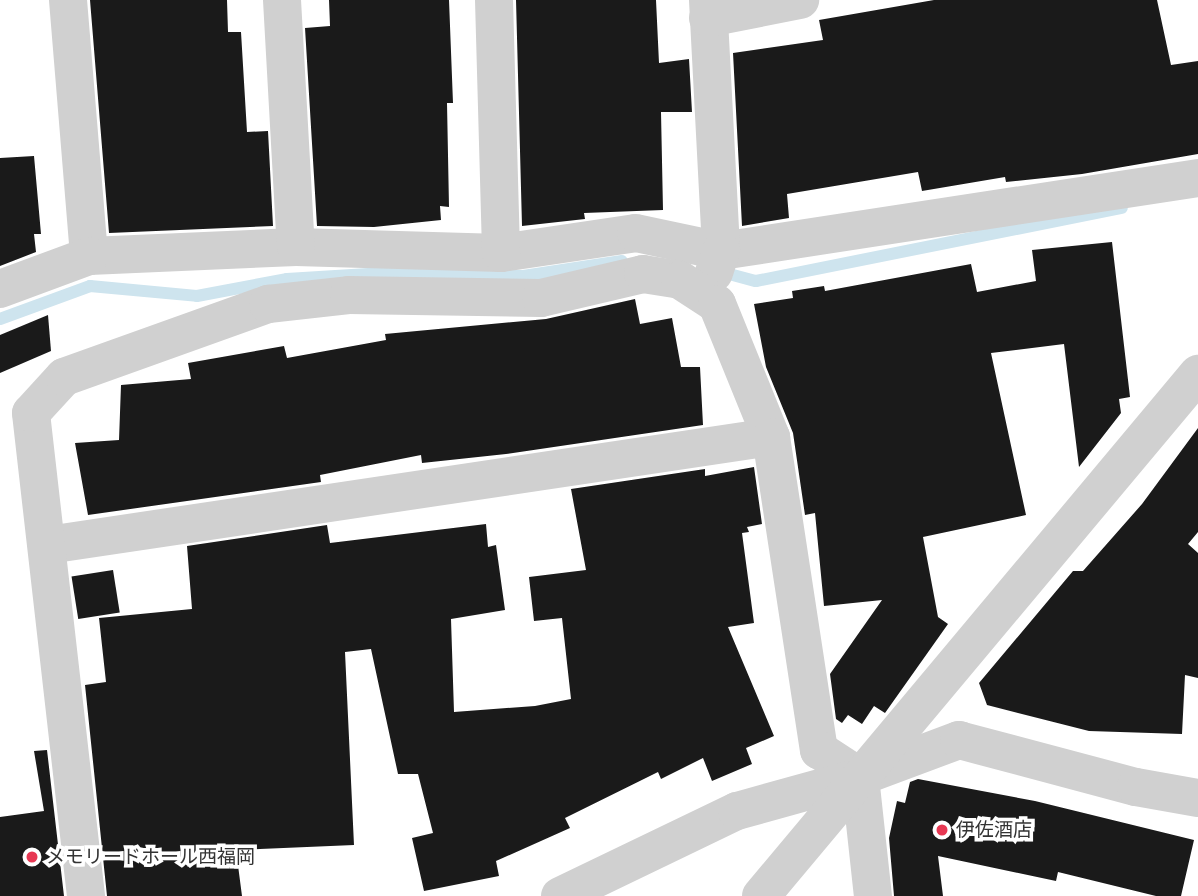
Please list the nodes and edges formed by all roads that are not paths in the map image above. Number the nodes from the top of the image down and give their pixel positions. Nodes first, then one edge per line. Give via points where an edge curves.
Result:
1 (68, 0) edge
2 (282, 0) edge
3 (494, 0) edge
4 (800, 0) edge
5 (708, 9) edge
6 (1198, 178) edge
7 (636, 233) junction
8 (296, 247) junction
9 (721, 251) junction
10 (501, 253) junction
11 (89, 256) junction
12 (643, 274) junction
13 (0, 289) edge
14 (706, 296) junction
15 (1198, 374) edge
16 (771, 438) junction
17 (48, 545) junction
18 (860, 777) junction
19 (1198, 798) edge
20 (86, 896) edge
21 (560, 896) edge
22 (761, 896) edge
23 (873, 896) edge

1 - 11 street
2 - 8 street
3 - 10 street
4 - 5 street
5 - 9 street
6 - 9 street
7 - 9 street
7 - 10 street
7 - 12 street
8 - 10 street
8 - 11 street
9 - 14 street
11 - 13 street
12 - 14 street via 680,280
12 - 17 street via 541,299 349,295 268,304 64,377 31,412
14 - 16 street via 717,304
15 - 18 street via 1016,597
16 - 17 street
16 - 18 street via 819,750
17 - 20 street
18 - 19 street via 959,740 1136,787
18 - 21 street via 737,811
18 - 22 street
18 - 23 street

